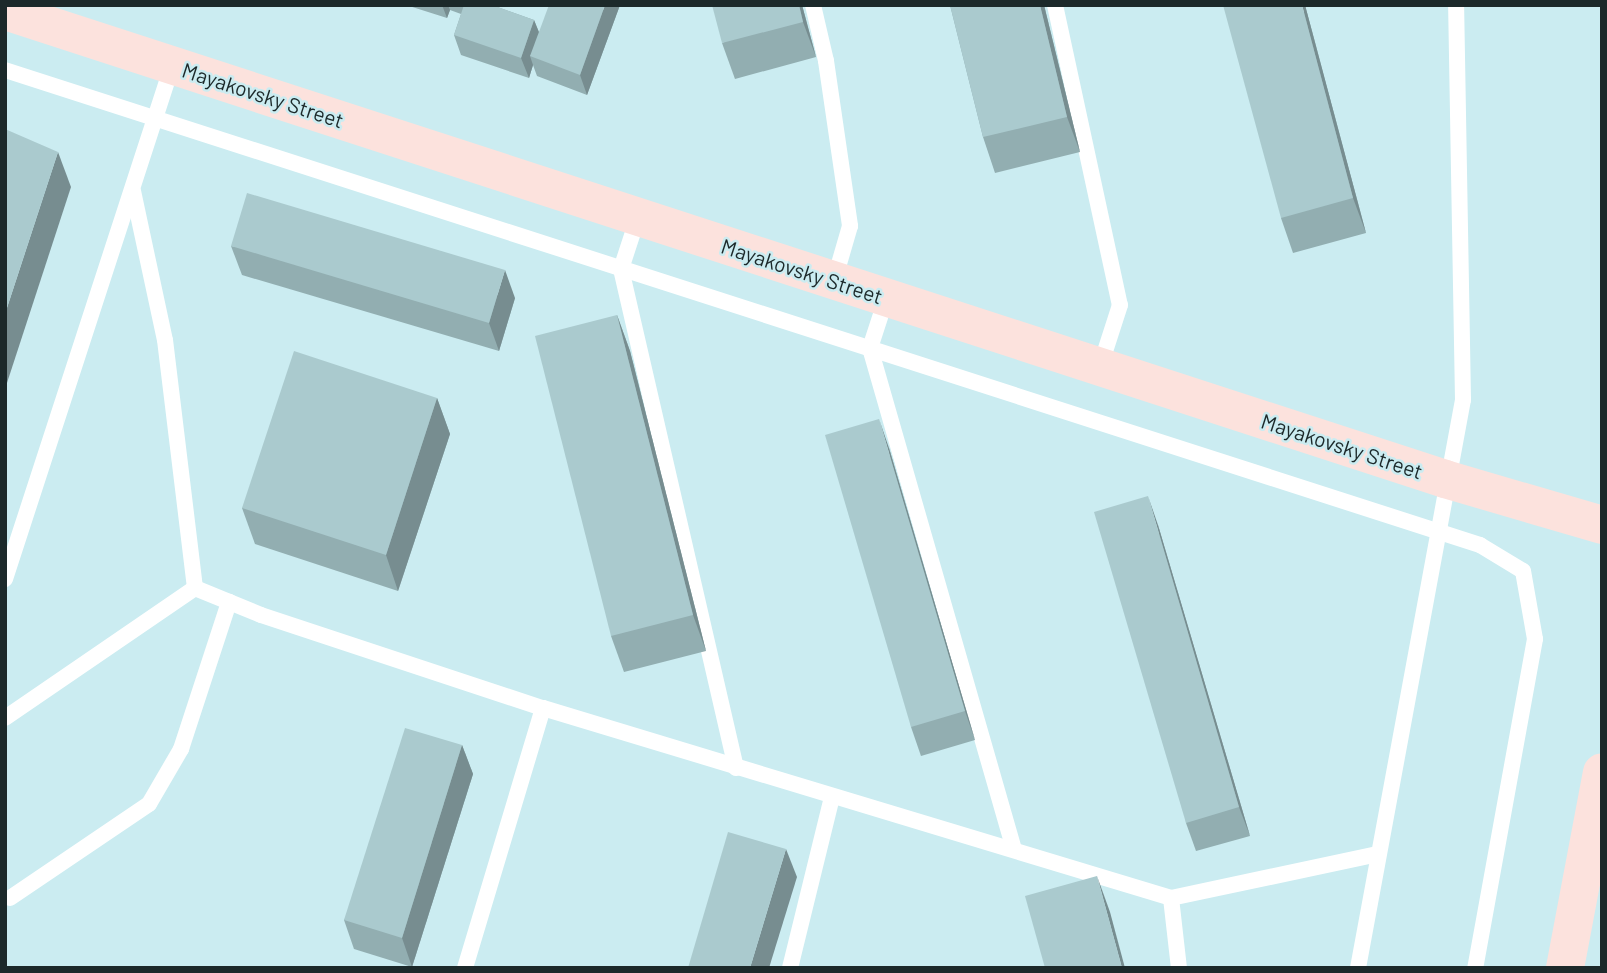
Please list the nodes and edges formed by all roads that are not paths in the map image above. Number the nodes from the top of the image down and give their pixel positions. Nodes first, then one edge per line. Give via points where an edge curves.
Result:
1 (813, 5) edge
2 (1055, 5) edge
3 (1456, 5) edge
4 (30, 13) edge
5 (172, 65) junction
6 (5, 71) edge
7 (153, 120) junction
8 (133, 191) junction
9 (638, 217) junction
10 (621, 269) junction
11 (834, 282) junction
12 (886, 299) junction
13 (870, 348) junction
14 (1100, 367) junction
15 (1444, 479) junction
16 (1602, 525) edge
17 (1437, 535) junction
18 (5, 579) edge
19 (195, 588) junction
20 (229, 602) junction
21 (543, 708) junction
22 (5, 719) edge
23 (736, 768) junction
24 (1602, 772) edge
25 (832, 797) junction
26 (1013, 846) junction
27 (1378, 854) junction
28 (10, 898) dead end
29 (1171, 898) junction
30 (465, 968) edge
31 (790, 968) edge
32 (1179, 968) edge
33 (1357, 968) edge
34 (1475, 968) edge
35 (1565, 968) edge

1 - 11 lane via 826,61 850,226
2 - 14 lane via 1120,305
3 - 15 lane via 1463,400
4 - 5 street, Mayakovsky Street
5 - 7 lane
5 - 9 street, Mayakovsky Street
6 - 7 lane
7 - 8 lane
7 - 10 lane
8 - 18 lane
8 - 19 lane via 164,340
9 - 10 lane
9 - 11 street, Mayakovsky Street
10 - 13 lane
10 - 23 lane
11 - 12 street, Mayakovsky Street
12 - 13 lane
12 - 14 street, Mayakovsky Street
13 - 17 lane
13 - 26 lane
14 - 15 street, Mayakovsky Street
15 - 16 street, Mayakovsky Street
15 - 17 lane
17 - 27 lane
17 - 34 lane via 1480,545 1523,571 1535,639
19 - 20 lane
19 - 22 lane
20 - 21 lane
20 - 28 lane via 181,749 149,804
21 - 23 lane
21 - 30 lane
23 - 25 lane
24 - 35 street
25 - 26 lane
25 - 31 lane
26 - 29 lane
27 - 29 lane
27 - 33 lane
29 - 32 lane

